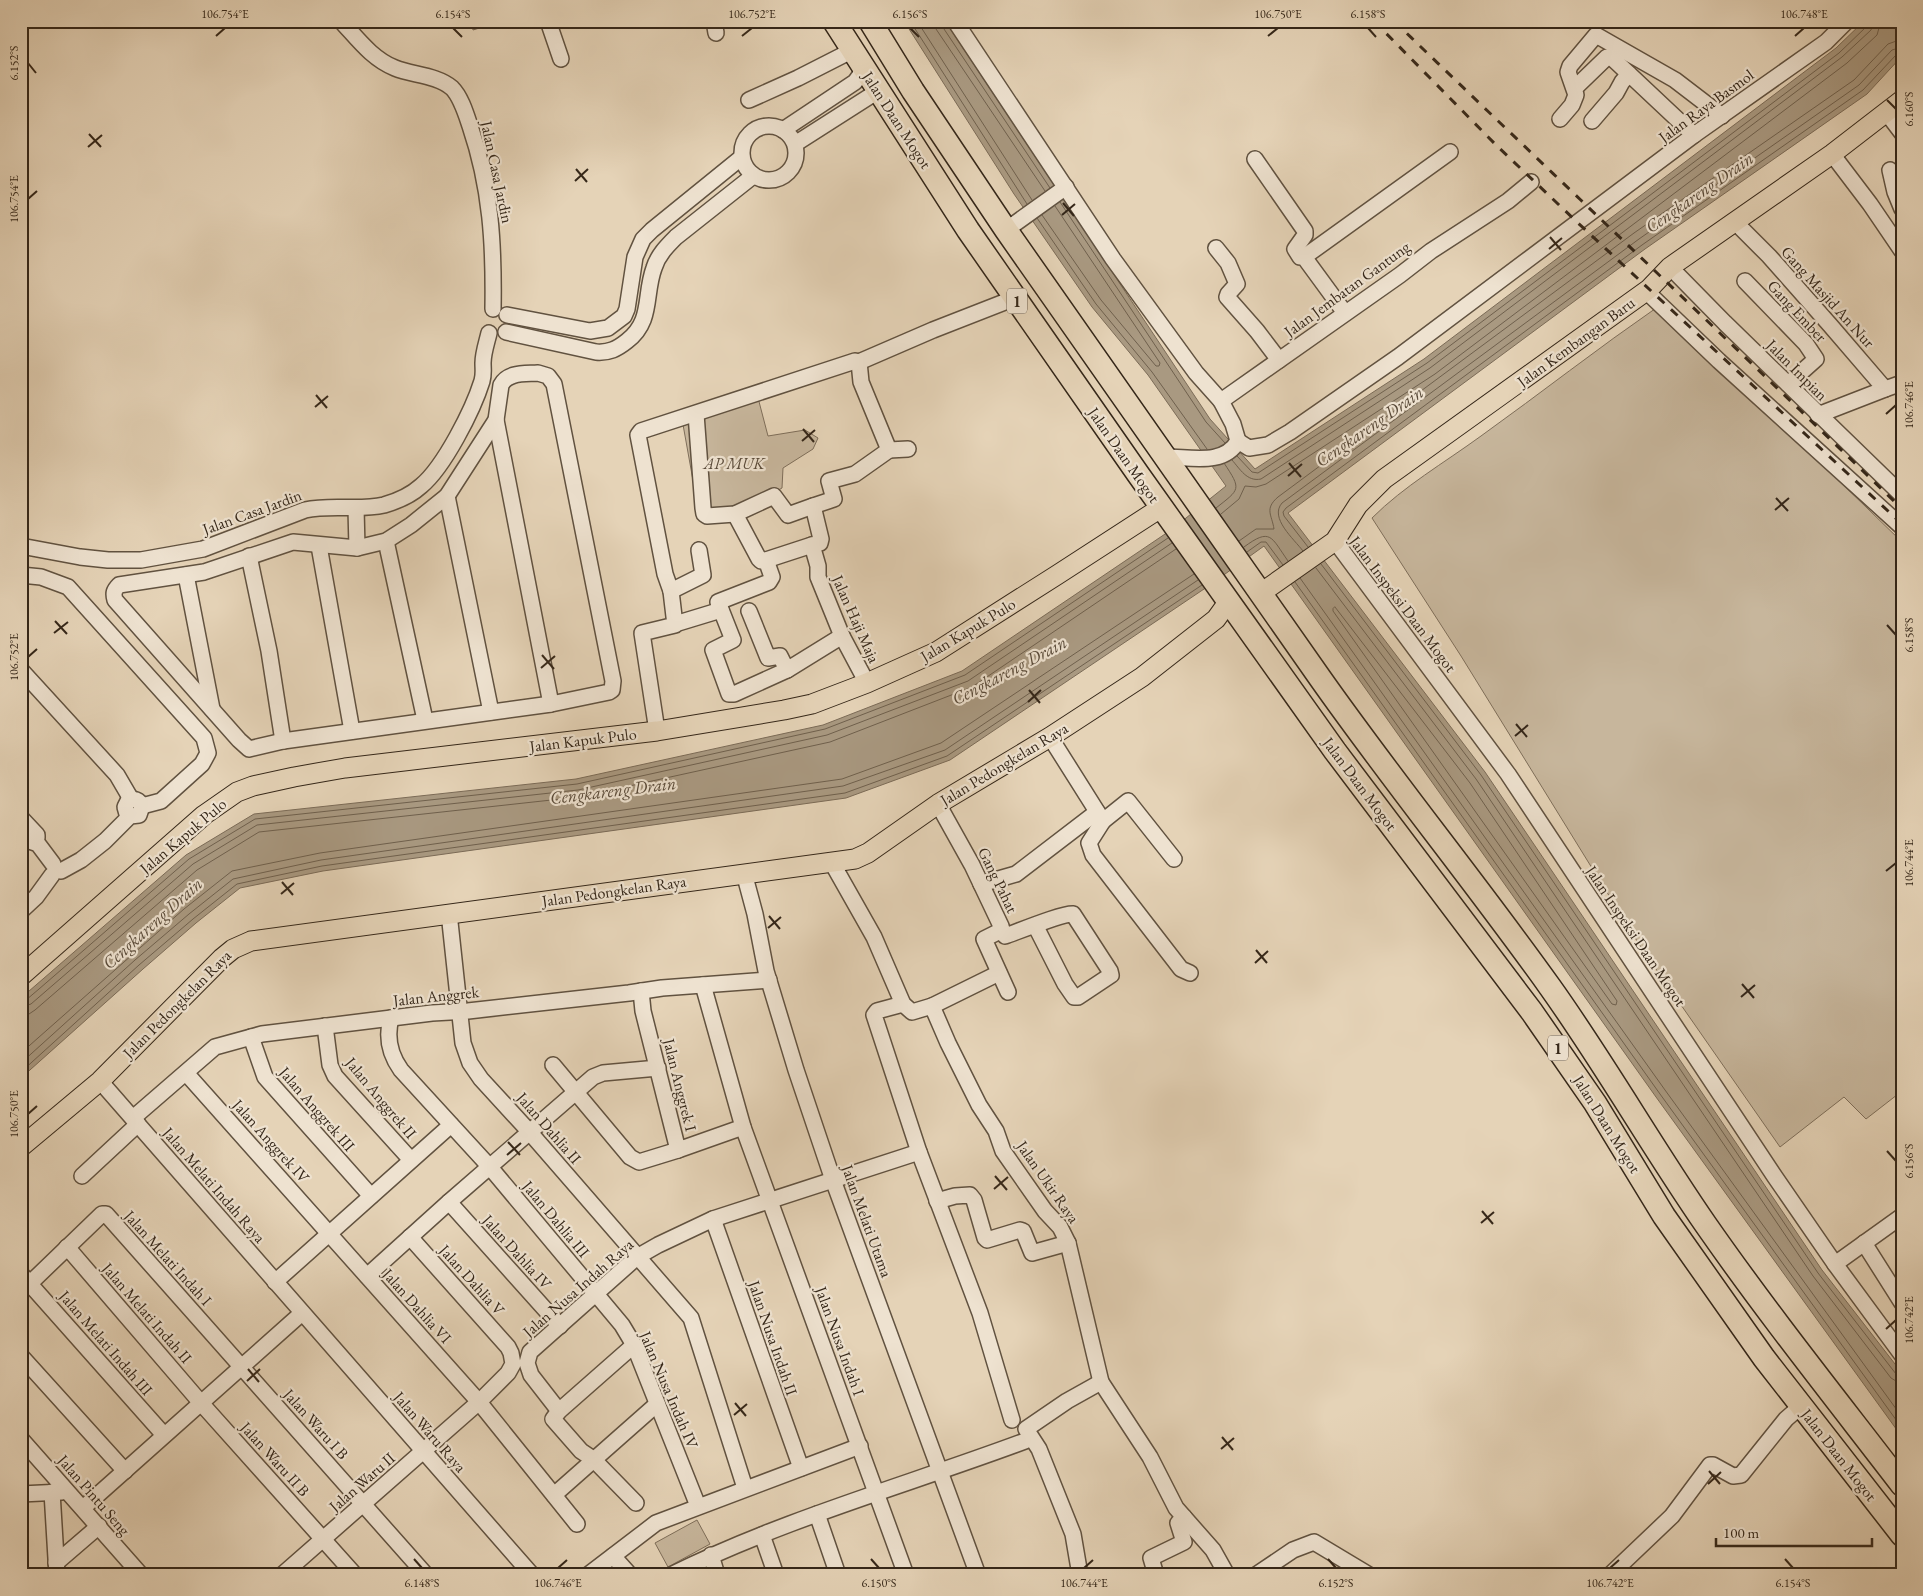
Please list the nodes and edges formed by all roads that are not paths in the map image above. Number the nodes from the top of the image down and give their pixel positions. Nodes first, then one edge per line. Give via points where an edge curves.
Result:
1 (341, 21) edge
2 (548, 21) edge
3 (834, 21) edge
4 (870, 21) edge
5 (955, 21) edge
6 (1847, 21) edge
7 (857, 58) junction
8 (561, 59) dead end
9 (902, 73) junction
10 (1629, 74) junction
11 (1577, 86) dead end
12 (878, 90) junction
13 (749, 100) dead end
14 (1902, 100) edge
15 (1886, 112) junction
16 (1722, 116) junction
17 (1560, 119) dead end
18 (1592, 121) dead end
19 (783, 130) junction
20 (1902, 133) edge
21 (1694, 135) junction
22 (795, 144) junction
23 (1450, 152) dead end
24 (1832, 154) junction
25 (742, 157) junction
26 (1255, 159) dead end
27 (1890, 170) dead end
28 (753, 176) junction
29 (1530, 182) dead end
30 (1064, 189) junction
31 (1902, 209) edge
32 (1734, 222) junction
33 (1013, 225) junction
34 (1216, 248) dead end
35 (1902, 251) edge
36 (1304, 256) junction
37 (1670, 267) junction
38 (1745, 281) dead end
39 (1646, 292) junction
40 (1015, 298) junction
41 (500, 312) junction
42 (1345, 313) junction
43 (498, 333) junction
44 (1279, 360) junction
45 (859, 362) junction
46 (1902, 383) edge
47 (1788, 384) junction
48 (1884, 389) junction
49 (1221, 401) junction
50 (696, 414) junction
51 (1818, 415) junction
52 (496, 420) junction
53 (1237, 443) junction
54 (908, 449) dead end
55 (890, 450) junction
56 (1166, 457) junction
57 (1902, 495) edge
58 (448, 496) junction
59 (813, 506) junction
60 (356, 508) junction
61 (736, 514) junction
62 (1168, 515) junction
63 (1902, 527) edge
64 (386, 541) junction
65 (812, 545) junction
66 (1330, 545) junction
67 (319, 546) junction
68 (22, 547) edge
69 (357, 548) junction
70 (699, 550) dead end
71 (249, 556) junction
72 (766, 560) junction
73 (21, 575) edge
74 (186, 575) junction
75 (1264, 585) junction
76 (671, 591) junction
77 (1231, 604) junction
78 (721, 610) junction
79 (749, 610) dead end
80 (675, 624) junction
81 (842, 636) junction
82 (21, 670) edge
83 (787, 670) junction
84 (867, 683) junction
85 (21, 685) edge
86 (552, 704) junction
87 (212, 710) junction
88 (491, 712) junction
89 (424, 720) junction
90 (352, 731) junction
91 (657, 731) junction
92 (1050, 737) junction
93 (283, 741) junction
94 (938, 804) junction
95 (131, 807) junction
96 (1100, 817) junction
97 (21, 818) edge
98 (21, 832) edge
99 (38, 844) junction
100 (1174, 859) dead end
101 (831, 861) junction
102 (55, 869) junction
103 (744, 873) junction
104 (981, 884) junction
105 (21, 899) edge
106 (21, 911) edge
107 (449, 913) junction
108 (1035, 925) junction
109 (1002, 930) junction
110 (999, 973) junction
111 (1190, 973) dead end
112 (21, 976) edge
113 (769, 980) junction
114 (703, 985) junction
115 (641, 991) junction
116 (1008, 992) dead end
117 (903, 1004) junction
118 (932, 1006) junction
119 (460, 1011) junction
120 (391, 1018) junction
121 (325, 1026) junction
122 (251, 1037) junction
123 (553, 1065) dead end
124 (658, 1068) junction
125 (186, 1073) junction
126 (100, 1081) junction
127 (575, 1092) junction
128 (136, 1121) junction
129 (451, 1126) junction
130 (743, 1127) junction
131 (529, 1131) junction
132 (21, 1147) edge
133 (678, 1150) junction
134 (919, 1152) junction
135 (411, 1160) junction
136 (489, 1166) junction
137 (82, 1176) dead end
138 (833, 1180) junction
139 (371, 1196) junction
140 (770, 1200) junction
141 (937, 1201) junction
142 (448, 1202) junction
143 (1902, 1216) edge
144 (713, 1219) junction
145 (330, 1233) junction
146 (410, 1237) junction
147 (1068, 1243) junction
148 (1864, 1243) junction
149 (67, 1247) junction
150 (637, 1257) junction
151 (1835, 1264) junction
152 (366, 1276) junction
153 (275, 1282) junction
154 (24, 1283) edge
155 (596, 1293) junction
156 (1902, 1303) edge
157 (302, 1313) junction
158 (560, 1326) junction
159 (634, 1345) junction
160 (508, 1347) joint
161 (1902, 1355) edge
162 (21, 1356) edge
163 (242, 1367) junction
164 (1101, 1382) junction
165 (479, 1402) junction
166 (201, 1403) junction
167 (657, 1404) junction
168 (1801, 1406) junction
169 (559, 1411) junction
170 (1012, 1420) dead end
171 (164, 1435) junction
172 (1030, 1436) junction
173 (21, 1439) edge
174 (860, 1446) junction
175 (424, 1451) junction
176 (593, 1459) junction
177 (801, 1468) junction
178 (125, 1470) junction
179 (940, 1472) junction
180 (1902, 1485) edge
181 (746, 1488) junction
182 (68, 1491) junction
183 (52, 1492) junction
184 (21, 1494) edge
185 (876, 1494) junction
186 (554, 1495) junction
187 (636, 1503) dead end
188 (364, 1504) junction
189 (698, 1506) junction
190 (83, 1508) junction
191 (817, 1514) junction
192 (1184, 1517) junction
193 (577, 1524) dead end
194 (99, 1526) junction
195 (762, 1535) junction
196 (1902, 1535) edge
197 (324, 1538) junction
198 (711, 1555) junction
199 (613, 1556) junction
200 (57, 1569) edge
201 (285, 1574) edge
202 (1612, 1574) edge
203 (141, 1575) edge
204 (355, 1575) edge
205 (426, 1575) edge
206 (532, 1575) edge
207 (588, 1575) edge
208 (630, 1575) edge
209 (671, 1575) edge
210 (717, 1575) edge
211 (776, 1575) edge
212 (838, 1575) edge
213 (906, 1575) edge
214 (978, 1575) edge
215 (1080, 1575) edge
216 (1156, 1575) edge
217 (1227, 1575) edge
218 (1256, 1575) edge
219 (1369, 1575) edge

1 - 41 street, Jalan Casa Jardin via 379,60 452,88 459,99 477,147 490,211
2 - 8 street
3 - 7 highway, Jalan Daan Mogot / 1
4 - 9 highway, Jalan Daan Mogot / 1
5 - 30 street
6 - 16 street, Jalan Raya Basmol via 1826,42
7 - 12 highway, Jalan Daan Mogot / 1
7 - 13 street via 798,78
7 - 19 street via 860,76 855,82
9 - 12 highway
9 - 33 highway, Jalan Daan Mogot / 1
10 - 11 street via 1609,57
10 - 18 street
10 - 21 street
12 - 22 street
12 - 40 highway, Jalan Daan Mogot / 1
14 - 15 main road, Jalan Kembangan Baru
15 - 20 street
15 - 24 main road, Jalan Kembangan Baru
16 - 17 street via 1675,80 1596,35 1570,66 1568,72 1576,94 1572,105
16 - 21 street, Jalan Raya Basmol
19 - 22 street
19 - 25 street via 758,128 745,140
21 - 53 street, Jalan Raya Basmol via 1398,358 1290,432 1256,447
22 - 28 street via 795,161 786,175 769,181
23 - 36 street
24 - 32 main road, Jalan Kembangan Baru via 1790,187
24 - 35 street
25 - 28 street
25 - 41 street via 643,239 632,270 628,310 608,328 590,331
26 - 36 street via 1305,231 1295,249 1298,256
27 - 31 street
28 - 43 street via 676,237 658,257 646,316 641,328 622,346 596,352
29 - 42 street, Jalan Jembatan Gantung via 1508,201
30 - 33 street
30 - 49 street via 1196,373
32 - 37 main road, Jalan Kembangan Baru
32 - 48 street, Gang Masjid An Nur via 1812,303
33 - 56 highway, Jalan Daan Mogot / 1
34 - 44 street via 1228,263 1237,284 1227,297
36 - 42 street
37 - 39 main road, Jalan Kembangan Baru
37 - 47 street, Jalan Impian
38 - 47 street, Gang Ember via 1806,344 1816,359
39 - 63 street
39 - 66 main road, Jalan Kembangan Baru via 1384,479 1358,505
40 - 45 street
40 - 62 highway, Jalan Daan Mogot / 1
41 - 43 street via 510,323
41 - 43 street via 489,311 484,318 484,326
42 - 44 street, Jalan Jembatan Gantung
43 - 60 street, Jalan Casa Jardin via 490,365 484,372 477,395 452,445 423,486 404,498 383,505
44 - 49 street, Jalan Jembatan Gantung
45 - 50 street via 855,360
45 - 55 street via 861,382
46 - 48 street
47 - 51 street, Jalan Impian
48 - 51 street
49 - 53 street via 1233,424
50 - 61 street via 704,514
50 - 76 street via 641,431 638,435
51 - 57 street, Jalan Impian
52 - 58 street
52 - 86 street
52 - 86 street via 501,385 508,377 538,373 548,376 556,394 613,681 612,690 606,694
53 - 56 street via 1229,453 1213,458
54 - 55 street
55 - 59 street via 855,474 829,481 834,499
56 - 75 highway, Jalan Daan Mogot / 1
58 - 64 street
58 - 88 street
59 - 61 street via 788,515 774,496
59 - 65 street via 821,541
60 - 68 street, Jalan Casa Jardin via 331,506 305,510 202,549 142,560 80,557
60 - 69 street
61 - 72 street via 760,561
62 - 77 highway, Jalan Daan Mogot / 1
62 - 84 main road, Jalan Kapuk Pulo via 936,652
64 - 69 street
64 - 89 street
65 - 72 street
65 - 81 street, Jalan Haji Maja via 818,577
66 - 75 main road, Jalan Kembangan Baru
66 - 151 street, Jalan Inspeksi Daan Mogot via 1508,774
67 - 69 street
67 - 71 street via 292,542
67 - 90 street
70 - 76 street via 703,575
71 - 74 street
71 - 93 street
72 - 78 street via 771,581 718,602
73 - 95 street via 41,577 68,587 204,738 208,753 202,764 162,801
74 - 87 street
74 - 87 street via 119,585 113,594 119,606
75 - 180 highway, Jalan Daan Mogot / 1 via 1360,735 1550,986 1600,1058 1699,1215
76 - 80 street
77 - 92 main road, Jalan Pedongkelan Raya via 1142,677
77 - 168 highway, Jalan Daan Mogot / 1 via 1335,751 1532,1012 1595,1103 1664,1216
78 - 80 street
78 - 83 street via 733,640 712,650 729,694
79 - 83 street via 768,658 780,656
80 - 91 street via 642,633
81 - 83 street
81 - 84 street, Jalan Haji Maja
82 - 95 street via 117,775
84 - 91 main road, Jalan Kapuk Pulo via 812,704
85 - 95 street
86 - 88 street
87 - 93 street via 249,749
88 - 89 street
89 - 90 street
90 - 93 street
91 - 112 main road, Jalan Kapuk Pulo via 345,768 237,792 204,815
92 - 94 main road, Jalan Pedongkelan Raya
92 - 96 street
94 - 101 main road, Jalan Pedongkelan Raya via 868,853 855,859
94 - 104 street, Gang Pahat
95 - 102 street via 93,850 80,860
96 - 100 street via 1128,801
96 - 104 street via 1016,874
96 - 111 street via 1090,843 1093,855 1181,969
97 - 99 street via 36,835
98 - 99 street via 29,841
99 - 102 street
101 - 103 main road, Jalan Pedongkelan Raya
101 - 117 street via 874,937
102 - 105 street
102 - 106 street via 36,897
103 - 107 main road, Jalan Pedongkelan Raya
103 - 113 street, Jalan Melati Utama
104 - 109 street, Gang Pahat
107 - 119 street, Jalan Dahlia II
107 - 126 main road, Jalan Pedongkelan Raya via 242,944 222,958
108 - 108 street via 1073,914 1111,976 1074,997
108 - 109 street via 1005,936
109 - 110 street, Gang Pahat via 984,939
110 - 116 street, Gang Pahat
110 - 118 street
113 - 114 street, Jalan Anggrek
113 - 138 street, Jalan Melati Utama
114 - 115 street, Jalan Anggrek
114 - 130 street
115 - 119 street, Jalan Anggrek
115 - 124 street, Jalan Anggrek I
117 - 118 street via 912,1012
117 - 134 street via 877,1011 874,1015
118 - 147 street, Jalan Ukir Raya via 979,1105 996,1131 1003,1151 1060,1227
119 - 120 street, Jalan Anggrek
119 - 131 street, Jalan Dahlia II via 463,1043 470,1063
120 - 121 street, Jalan Anggrek
120 - 129 street via 389,1041 395,1061
121 - 122 street, Jalan Anggrek
121 - 135 street, Jalan Anggrek II via 330,1065 335,1076
122 - 125 street, Jalan Anggrek via 215,1047
122 - 139 street, Jalan Anggrek III via 265,1077
123 - 127 street
124 - 127 street via 603,1073
124 - 133 street, Jalan Anggrek I
125 - 128 street, Jalan Anggrek
125 - 145 street, Jalan Anggrek IV
126 - 128 street, Jalan Melati Indah Raya
126 - 132 main road, Jalan Pedongkelan Raya
127 - 131 street
127 - 133 street via 635,1161
128 - 137 street, Jalan Anggrek
128 - 153 street, Jalan Melati Indah Raya
129 - 135 street
129 - 136 street
130 - 133 street, Jalan Anggrek I
130 - 140 street
131 - 136 street
131 - 150 street, Jalan Dahlia II
134 - 138 street, Jalan Nusa Indah Raya
134 - 141 street
135 - 139 street
136 - 142 street
136 - 155 street, Jalan Dahlia III
138 - 140 street, Jalan Nusa Indah Raya
138 - 179 street, Jalan Melati Utama
139 - 145 street
140 - 144 street, Jalan Nusa Indah Raya
140 - 174 street, Jalan Nusa Indah I
141 - 147 street via 970,1195 987,1240 1020,1230 1032,1253
141 - 170 street via 980,1313
142 - 146 street
142 - 158 street, Jalan Dahlia IV
143 - 148 street
144 - 150 street, Jalan Nusa Indah Raya
144 - 177 street, Jalan Nusa Indah II
145 - 152 street, Jalan Dahlia VI
145 - 153 street
146 - 152 street
146 - 160 street, Jalan Dahlia V
147 - 164 street, Jalan Ukir Raya
148 - 151 street
148 - 156 street
149 - 154 street, Jalan Melati Indah I
149 - 163 street, Jalan Melati Indah I via 102,1214 106,1214
149 - 166 street, Jalan Melati Indah II
150 - 155 street, Jalan Nusa Indah Raya
150 - 181 street, Jalan Dahlia II via 691,1318
151 - 161 street, Jalan Inspeksi Daan Mogot
152 - 165 street, Jalan Dahlia VI
153 - 157 street, Jalan Melati Indah Raya
154 - 171 street, Jalan Melati Indah III
155 - 158 street, Jalan Nusa Indah Raya
155 - 159 street, Jalan Nusa Indah IV
157 - 163 street
157 - 175 street, Jalan Waru Raya
158 - 169 street, Jalan Nusa Indah Raya via 530,1352 528,1363 531,1376
159 - 167 street, Jalan Nusa Indah IV
159 - 169 street
160 - 165 street, Jalan Waru II via 512,1368
162 - 178 street
163 - 166 street
163 - 188 street, Jalan Waru I B
164 - 172 street via 1026,1429
164 - 192 street, Jalan Ukir Raya
165 - 175 street, Jalan Waru II
165 - 186 street, Jalan Dahlia VI
166 - 171 street
166 - 197 street, Jalan Waru II B
167 - 176 street
167 - 189 street, Jalan Nusa Indah IV
168 - 196 highway, Jalan Daan Mogot / 1
168 - 202 street via 1786,1419 1741,1475 1733,1476 1710,1465 1672,1516
169 - 176 street, Jalan Nusa Indah Raya via 552,1419
171 - 178 street
172 - 179 street via 1025,1442
172 - 215 street via 1039,1449 1073,1534
173 - 182 street, Jalan Pintu Seng
174 - 177 street
174 - 185 street, Jalan Nusa Indah I
175 - 188 street, Jalan Waru II
175 - 206 street, Jalan Waru Raya
176 - 186 street
176 - 187 street, Jalan Nusa Indah Raya
177 - 181 street
178 - 190 street
179 - 185 street
179 - 214 street, Jalan Melati Utama
181 - 189 street
182 - 183 street
182 - 190 street, Jalan Pintu Seng
183 - 184 street
183 - 200 street
185 - 191 street
185 - 213 street, Jalan Nusa Indah I
186 - 193 street, Jalan Dahlia VI
188 - 197 street, Jalan Waru II
188 - 205 street, Jalan Waru I B
189 - 199 street via 656,1523
190 - 194 street, Jalan Pintu Seng
191 - 195 street
191 - 212 street
192 - 216 street via 1178,1523 1184,1542 1152,1558
192 - 217 street, Jalan Ukir Raya via 1213,1550
194 - 200 street
194 - 203 street, Jalan Pintu Seng
195 - 198 street
195 - 211 street
197 - 201 street, Jalan Waru II
197 - 204 street
198 - 209 street
198 - 210 street
199 - 207 street
199 - 208 street
218 - 219 street via 1293,1550 1314,1542

